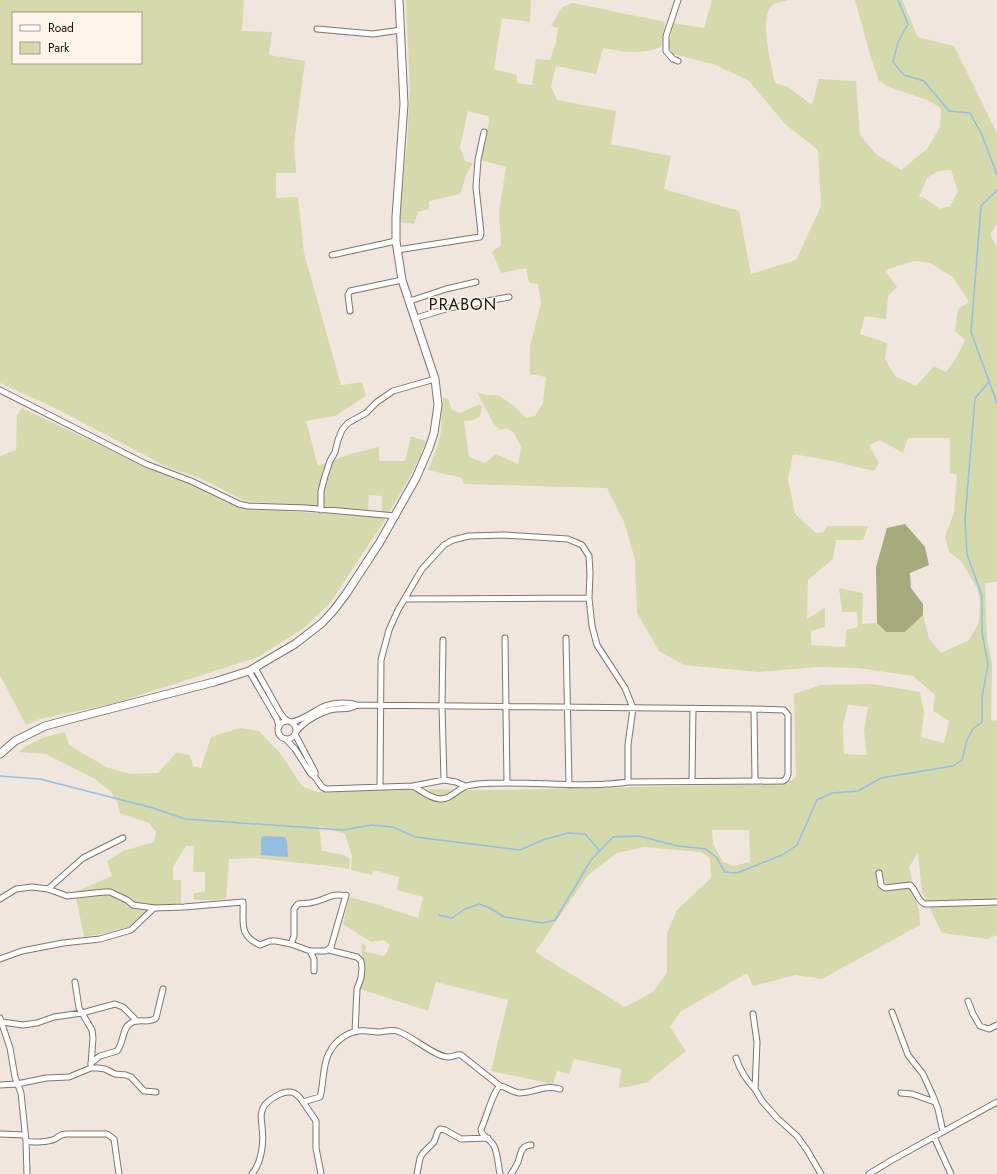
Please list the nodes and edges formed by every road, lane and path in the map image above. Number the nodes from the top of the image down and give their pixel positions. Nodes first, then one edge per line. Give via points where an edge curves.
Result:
1 (398, 0) edge
2 (678, 0) edge
3 (317, 29) dead end
4 (401, 30) junction
5 (678, 61) dead end
6 (484, 132) dead end
7 (396, 241) junction
8 (397, 250) junction
9 (332, 255) dead end
10 (402, 280) junction
11 (476, 282) dead end
12 (509, 297) dead end
13 (410, 301) junction
14 (350, 311) dead end
15 (416, 318) junction
16 (435, 379) junction
17 (0, 390) edge
18 (321, 510) junction
19 (396, 516) junction
20 (589, 598) junction
21 (405, 599) junction
22 (505, 638) dead end
23 (566, 638) dead end
24 (443, 640) dead end
25 (252, 670) junction
26 (356, 705) junction
27 (381, 706) junction
28 (442, 706) junction
29 (506, 706) junction
30 (566, 707) junction
31 (632, 708) junction
32 (316, 709) junction
33 (693, 709) junction
34 (754, 709) junction
35 (319, 715) junction
36 (289, 721) junction
37 (279, 727) junction
38 (296, 733) junction
39 (286, 739) junction
40 (0, 754) edge
41 (315, 777) junction
42 (444, 780) junction
43 (692, 780) junction
44 (755, 781) junction
45 (628, 782) junction
46 (507, 784) junction
47 (569, 785) junction
48 (413, 786) junction
49 (465, 786) junction
50 (380, 787) junction
51 (123, 838) dead end
52 (879, 872) dead end
53 (48, 889) junction
54 (0, 899) edge
55 (997, 902) edge
56 (154, 908) junction
57 (291, 944) junction
58 (329, 950) junction
59 (310, 951) junction
60 (0, 959) edge
61 (314, 971) dead end
62 (75, 982) dead end
63 (164, 989) dead end
64 (968, 1001) dead end
65 (892, 1012) dead end
66 (82, 1013) junction
67 (753, 1014) dead end
68 (1, 1020) edge
69 (136, 1021) junction
70 (997, 1026) edge
71 (355, 1032) junction
72 (736, 1058) dead end
73 (91, 1066) junction
74 (17, 1084) junction
75 (0, 1085) edge
76 (500, 1086) junction
77 (560, 1089) dead end
78 (755, 1089) junction
79 (156, 1092) dead end
80 (901, 1093) dead end
81 (304, 1102) junction
82 (935, 1102) junction
83 (997, 1102) edge
84 (943, 1132) junction
85 (0, 1134) edge
86 (934, 1137) junction
87 (25, 1138) junction
88 (488, 1138) junction
89 (530, 1145) dead end
90 (27, 1174) edge
91 (119, 1174) edge
92 (252, 1174) edge
93 (321, 1174) edge
94 (417, 1174) edge
95 (500, 1174) edge
96 (511, 1174) edge
97 (822, 1174) edge
98 (869, 1174) edge
99 (951, 1174) edge

1 - 4 street
2 - 5 street via 666,36 666,51
3 - 4 street via 373,34
4 - 7 street via 404,104
6 - 8 street via 477,174 480,237
7 - 8 street
7 - 9 street
8 - 10 street
10 - 13 street
10 - 14 street via 350,291
11 - 13 street
12 - 15 street via 449,308
13 - 15 street
15 - 16 street
16 - 18 street via 393,391 366,413 348,423 342,430 325,476 321,491
16 - 19 street via 438,405 434,433 416,478
17 - 18 street via 146,464 191,481 239,504
18 - 19 street
19 - 25 street via 360,575 334,610 308,635
20 - 21 street
20 - 21 street via 589,556 582,545 568,539 469,536 444,545 422,569
20 - 31 street via 597,645 625,688
21 - 27 street via 389,630 381,660
22 - 29 street
23 - 30 street
24 - 28 street
25 - 36 street via 279,711
25 - 37 street
25 - 40 street via 45,726 15,741
26 - 27 street
26 - 32 street via 332,703
26 - 35 street
27 - 28 street
27 - 50 street
28 - 29 street
28 - 42 street
29 - 30 street
29 - 46 street
30 - 31 street
30 - 47 street
31 - 33 street
31 - 45 street
32 - 35 street
32 - 36 street via 298,720
33 - 34 street
33 - 43 street
34 - 44 street
34 - 44 street via 784,710 788,717 786,779
35 - 38 street via 302,725
36 - 37 street via 282,722
36 - 38 street via 295,726
37 - 39 street via 279,735
38 - 39 street via 292,738
38 - 41 street
39 - 41 street
41 - 50 street via 326,790
42 - 48 street
42 - 49 street
43 - 44 street
43 - 45 street
45 - 47 street
46 - 47 street
46 - 49 street
48 - 49 street via 429,796 442,800
48 - 50 street
51 - 53 street via 83,858
52 - 55 street via 880,885 885,888 910,885 915,889 919,900 925,904
53 - 54 street via 16,889
53 - 56 street via 67,896 110,892 133,905
56 - 57 street via 243,902 246,937 260,945 270,941
56 - 60 street via 131,930 100,939 22,951
57 - 58 street via 294,936 294,909 298,904 316,902 339,894 345,896
57 - 59 street
58 - 59 street
58 - 71 street via 357,957 361,961
59 - 61 street via 314,959
62 - 66 street via 77,1000
63 - 69 street via 156,1018 150,1021
64 - 70 street via 980,1026 989,1029
65 - 82 street via 908,1055 923,1074
66 - 68 street via 23,1025
66 - 69 street via 115,1004 123,1007
66 - 73 street via 92,1030
67 - 78 street via 758,1042
68 - 74 street
69 - 73 street via 126,1027 123,1041 117,1051 100,1056
71 - 76 street via 398,1031 438,1054 448,1057 460,1055
71 - 81 street via 345,1035 332,1047 326,1061 320,1097
72 - 78 street via 740,1069
73 - 74 street via 69,1077 46,1078
73 - 79 street via 126,1075 144,1092
74 - 75 street
74 - 87 street via 21,1093
76 - 77 street via 521,1093 547,1087
76 - 88 street via 481,1129 482,1134
78 - 97 street via 762,1101 800,1141
80 - 82 street
81 - 92 street via 291,1092 266,1103 261,1114 262,1151
81 - 93 street via 316,1121 316,1148
82 - 84 street
83 - 84 street
84 - 86 street
85 - 87 street
86 - 98 street
86 - 99 street
87 - 90 street
87 - 91 street via 32,1142 51,1140 62,1134 107,1134 114,1139
88 - 94 street via 461,1139 440,1129 434,1142 420,1158
88 - 95 street via 495,1147
89 - 96 street via 522,1150

